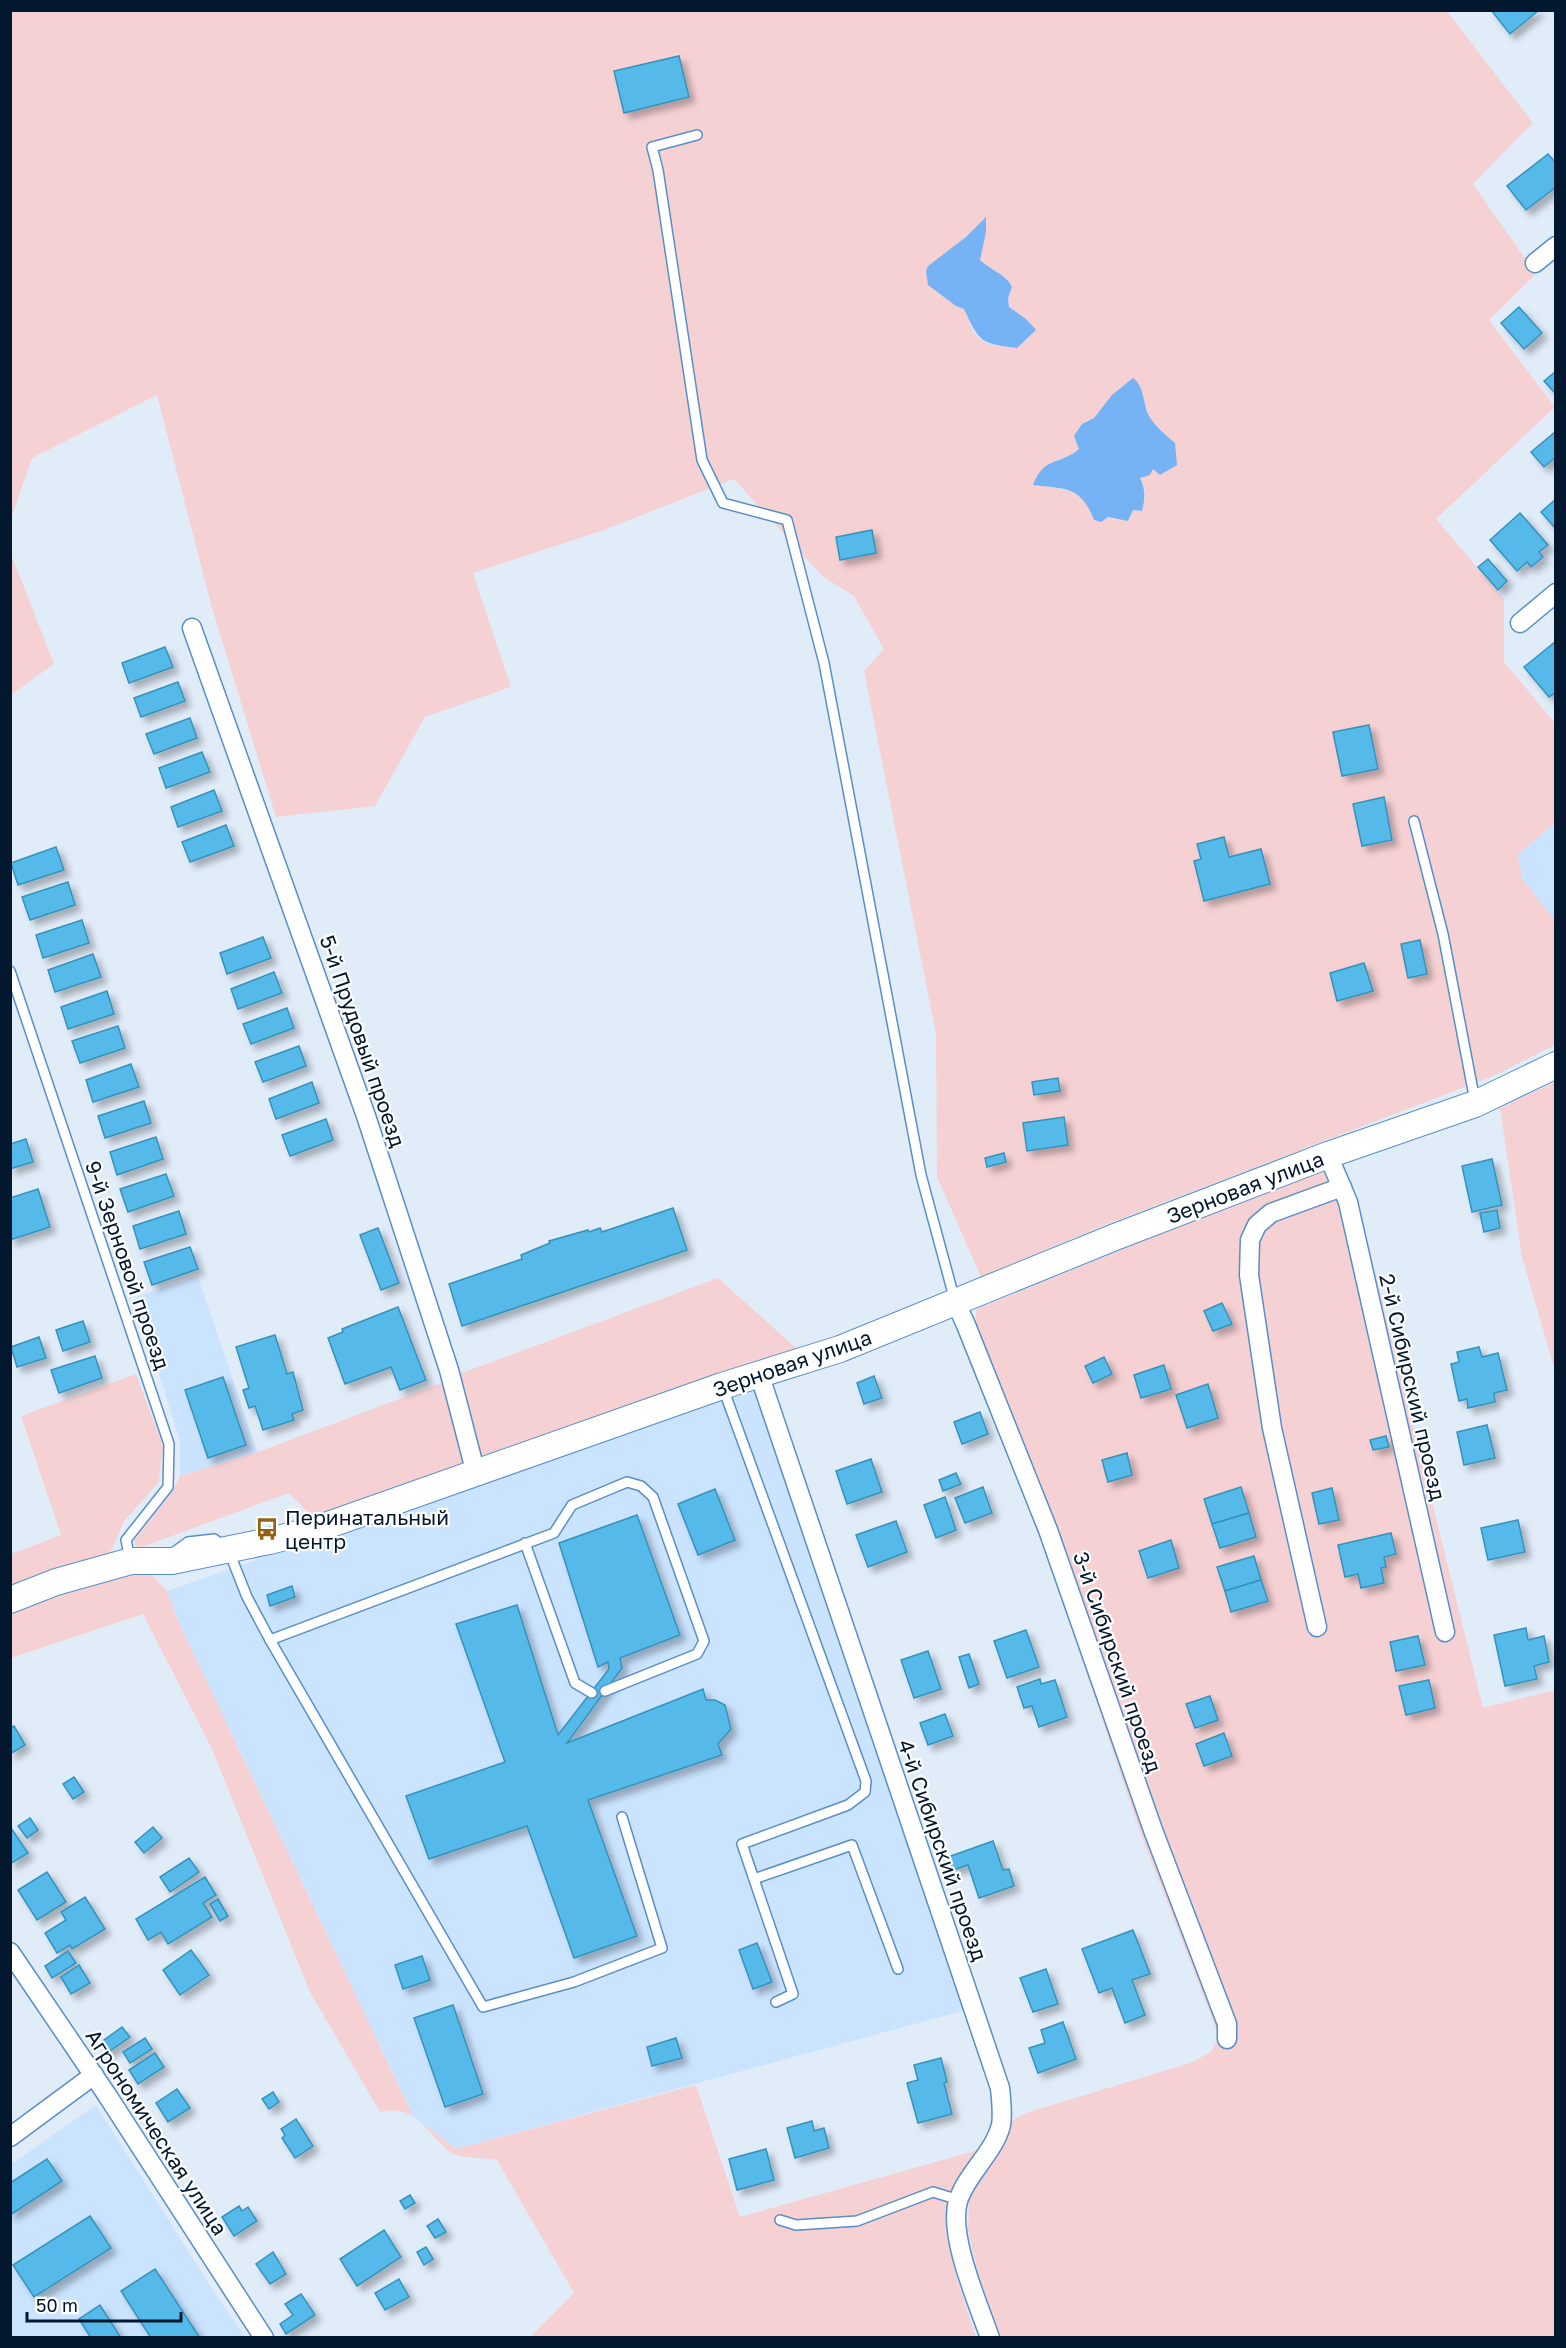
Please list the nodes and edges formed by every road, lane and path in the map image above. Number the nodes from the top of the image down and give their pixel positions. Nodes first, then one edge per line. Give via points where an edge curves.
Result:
1 (697, 135) dead end
2 (1556, 246) edge
3 (1535, 263) dead end
4 (1556, 593) edge
5 (1520, 623) dead end
6 (192, 628) dead end
7 (1414, 821) dead end
8 (10, 971) edge
9 (1556, 1065) edge
10 (1475, 1104) junction
11 (1328, 1155) junction
12 (1342, 1187) junction
13 (956, 1303) junction
14 (759, 1374) junction
15 (722, 1386) junction
16 (476, 1474) junction
17 (525, 1543) junction
18 (228, 1549) junction
19 (131, 1561) junction
20 (10, 1600) edge
21 (1317, 1627) dead end
22 (1445, 1632) dead end
23 (270, 1640) junction
24 (605, 1691) dead end
25 (592, 1693) dead end
26 (622, 1817) dead end
27 (754, 1879) junction
28 (10, 1952) edge
29 (898, 1969) dead end
30 (776, 2002) dead end
31 (1227, 2039) dead end
32 (94, 2075) junction
33 (10, 2137) edge
34 (958, 2200) junction
35 (780, 2220) dead end
36 (264, 2337) edge
37 (990, 2337) edge

1 - 13 lane via 652,147 702,460 723,503 787,520 824,663 921,1175
2 - 3 street
4 - 5 street
6 - 16 street, 5-й Прудовый проезд via 366,1116 449,1370
7 - 10 lane via 1443,934
8 - 19 lane, 9-й Зерновой проезд via 169,1444 168,1486 126,1540
9 - 10 street, Зерновая улица
10 - 11 street, Зерновая улица
11 - 12 street, 2-й Сибирский проезд
11 - 13 street, Зерновая улица
12 - 21 street via 1271,1213 1257,1225 1250,1240 1249,1275 1272,1428
12 - 22 street, 2-й Сибирский проезд
13 - 14 street, Зерновая улица via 840,1349
13 - 31 street, 3-й Сибирский проезд via 1048,1530 1153,1830 1227,2024
14 - 15 street, Зерновая улица
14 - 34 street, 4-й Сибирский проезд via 1000,2088 999,2131
15 - 16 street, Зерновая улица
15 - 27 lane via 866,1781 865,1792 848,1805 742,1844
16 - 18 street, Зерновая улица via 314,1530
17 - 23 lane
17 - 24 lane via 554,1533 572,1504 627,1482 641,1486 653,1497 704,1641 698,1654
17 - 25 lane via 575,1683
18 - 19 street, Зерновая улица via 172,1561
18 - 23 lane
19 - 20 street, Зерновая улица via 56,1582
23 - 26 lane via 483,2007 574,1982 662,1948
27 - 29 lane via 852,1845
27 - 30 lane via 793,1994
28 - 32 street, Агрономическая улица
32 - 33 street
32 - 36 street, Агрономическая улица
34 - 35 lane via 933,2192 857,2221 796,2225
34 - 37 street, 4-й Сибирский проезд via 956,2228

